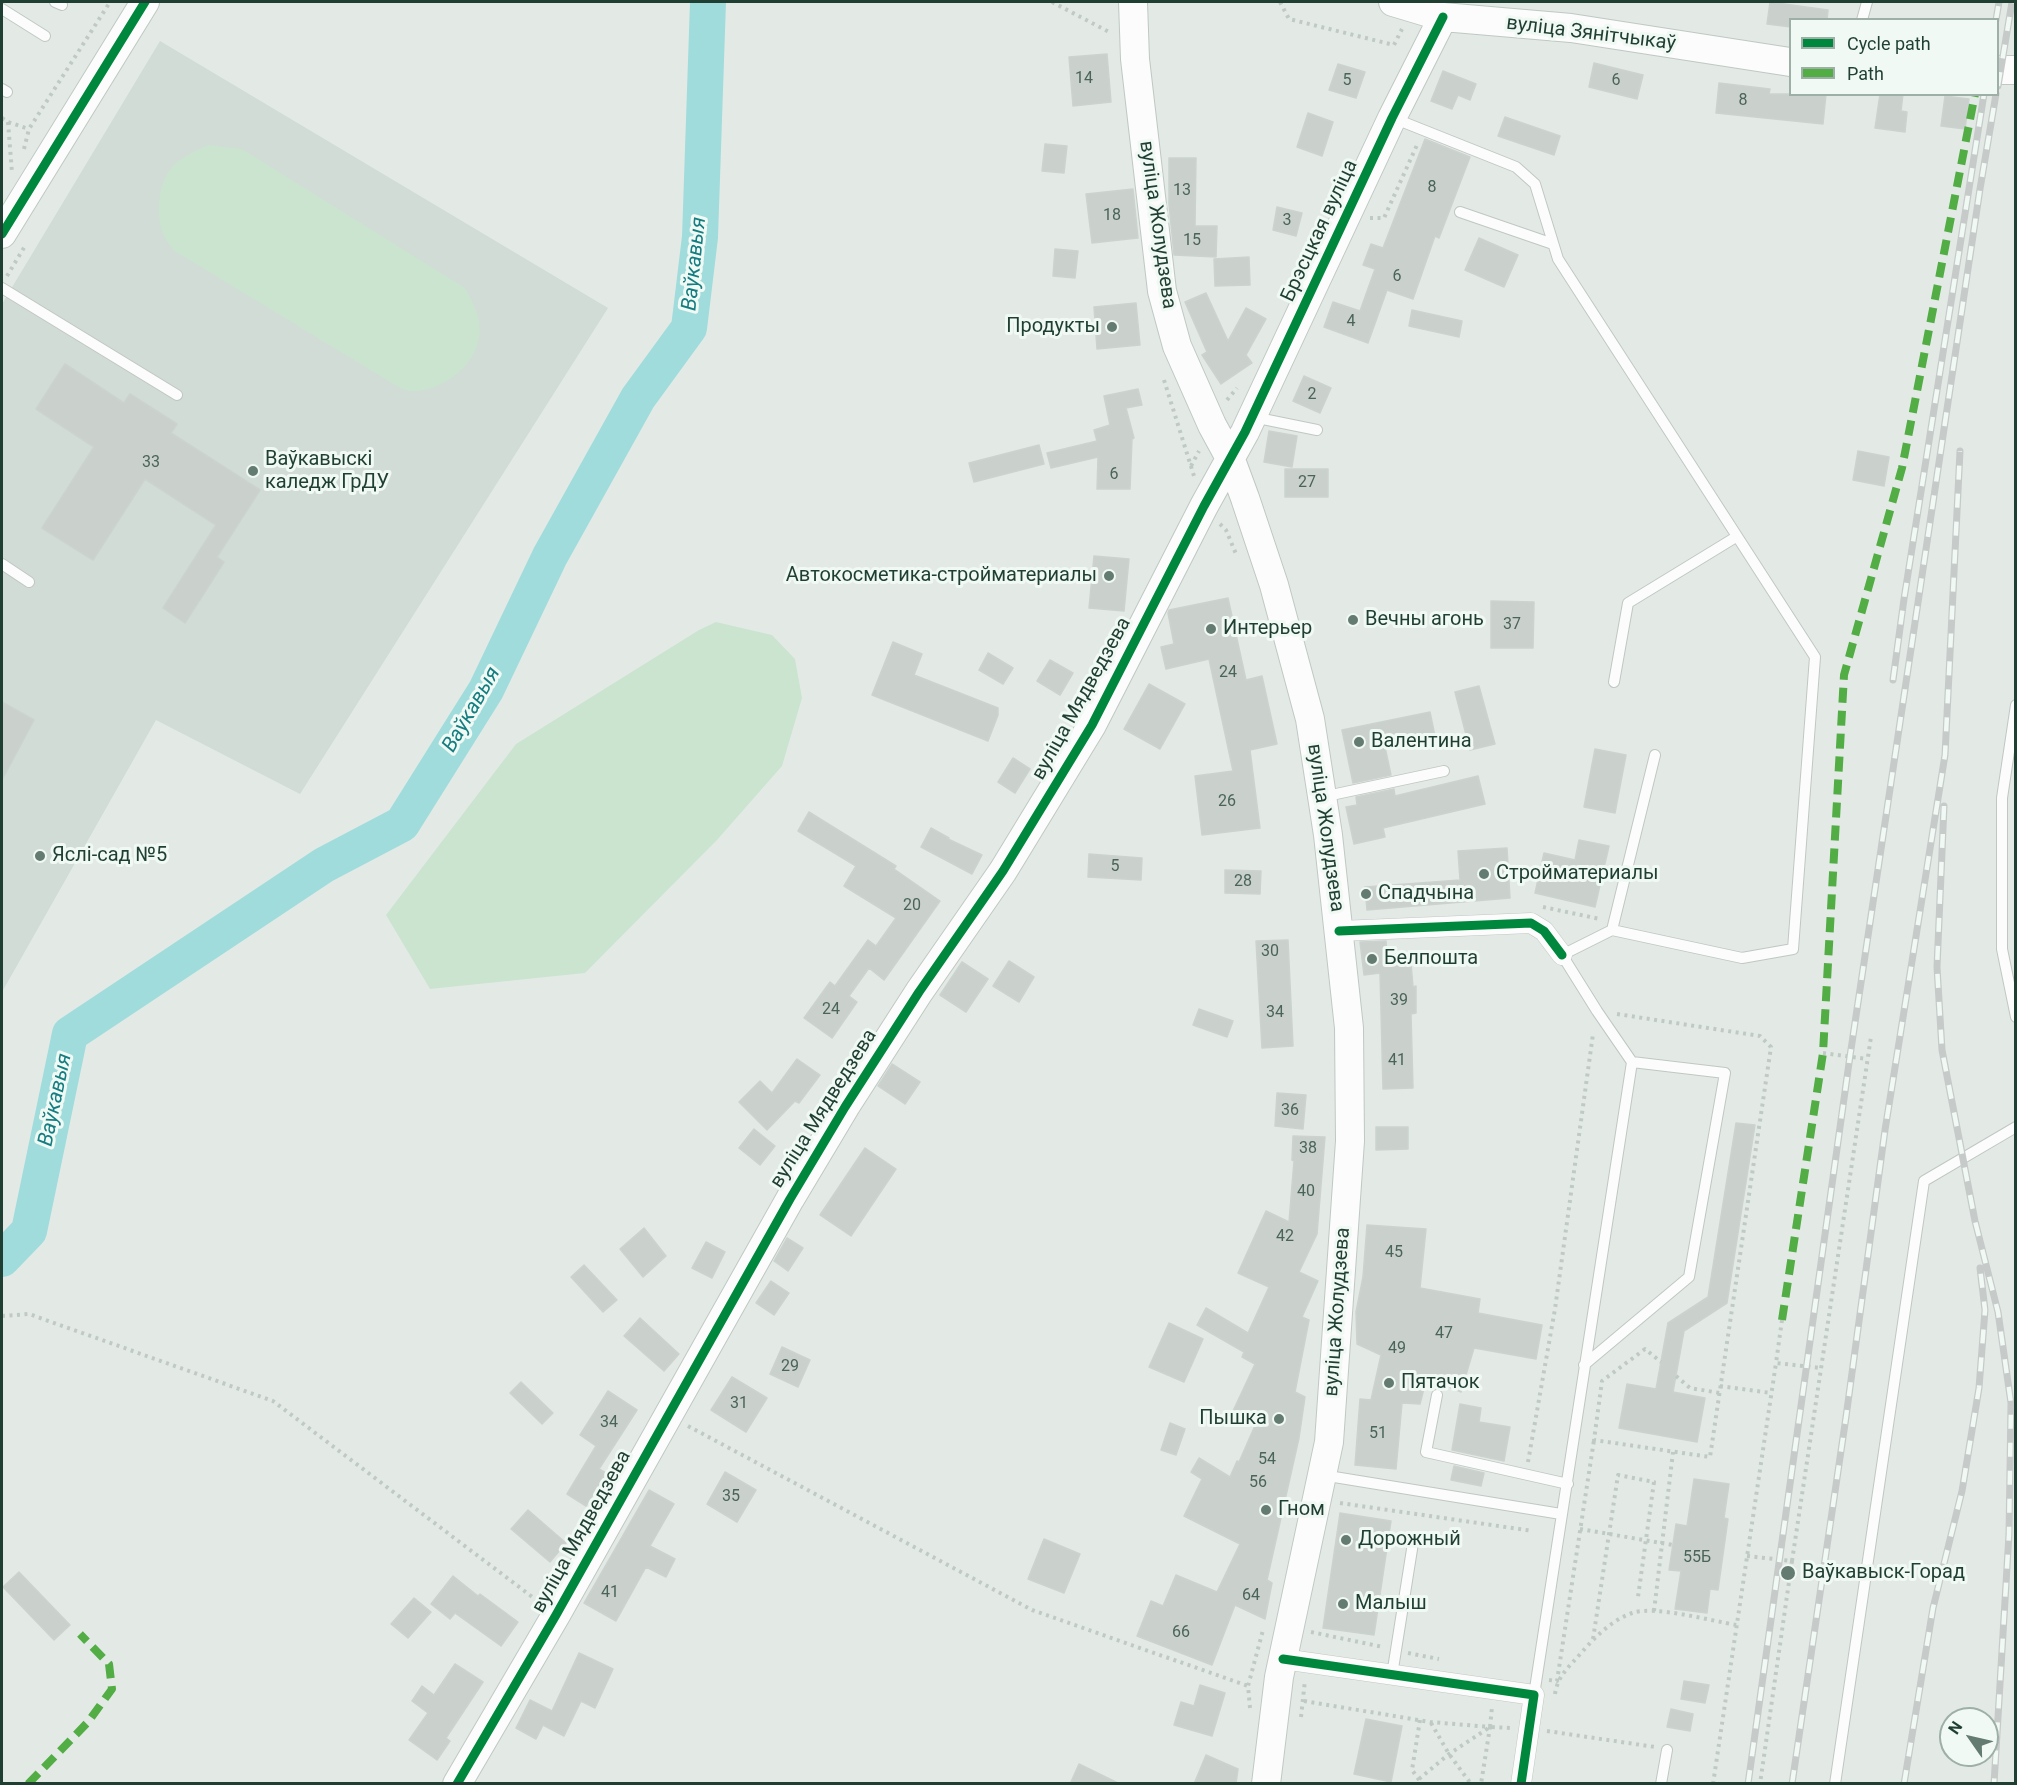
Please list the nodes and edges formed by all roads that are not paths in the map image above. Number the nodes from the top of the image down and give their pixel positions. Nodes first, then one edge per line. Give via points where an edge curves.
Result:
1 (145, 2) edge
2 (1133, 2) edge
3 (1867, 2) edge
4 (1402, 4) edge
5 (2, 9) edge
6 (1505, 12) edge
7 (1443, 17) junction
8 (1863, 18) edge
9 (45, 36) dead end
10 (1789, 62) edge
11 (1999, 70) edge
12 (2016, 70) edge
13 (1392, 118) junction
14 (1460, 212) dead end
15 (2, 234) edge
16 (1553, 244) junction
17 (2, 288) edge
18 (177, 395) dead end
19 (1252, 417) junction
20 (1317, 430) dead end
21 (1231, 460) junction
22 (1736, 537) junction
23 (2, 564) edge
24 (29, 582) dead end
25 (1614, 682) dead end
26 (2016, 705) edge
27 (1655, 755) dead end
28 (1444, 771) dead end
29 (1322, 797) junction
30 (1612, 930) junction
31 (1339, 931) junction
32 (1562, 955) junction
33 (2016, 1017) edge
34 (1632, 1062) junction
35 (2016, 1127) edge
36 (1584, 1365) junction
37 (1437, 1395) dead end
38 (1322, 1475) junction
39 (1568, 1484) junction
40 (1562, 1514) junction
41 (1413, 1543) dead end
42 (1283, 1659) junction
43 (1392, 1675) junction
44 (1534, 1695) junction
45 (1667, 1750) road end
46 (456, 1784) edge
47 (1266, 1784) edge
48 (1521, 1784) edge
49 (1661, 1784) edge
50 (1835, 1784) edge

1 - 15 street
2 - 21 street, вуліца Жолудзева via 1162,291 1177,346
3 - 8 lane
4 - 7 street, вуліца Зянітчыкаў
5 - 9 lane
6 - 7 street, вуліца Зянітчыкаў
6 - 10 street, вуліца Зянітчыкаў via 1571,28
7 - 13 street, Брэсцкая вуліца
11 - 12 street
13 - 16 lane via 1516,167 1535,184
13 - 19 street, Брэсцкая вуліца
14 - 16 lane
16 - 22 lane via 1558,259
17 - 18 lane
19 - 20 lane
19 - 21 street, Брэсцкая вуліца
21 - 29 street, вуліца Жолудзева via 1274,585 1310,719
21 - 46 street, вуліца Мядведзева via 1092,724 1003,871 919,992 790,1198 556,1615
22 - 25 lane via 1628,603
22 - 30 lane via 1815,657 1793,949 1742,958
23 - 24 lane
26 - 33 lane via 2002,798 2002,949
27 - 30 lane
28 - 29 lane
29 - 31 street, вуліца Жолудзева
30 - 32 lane
31 - 32 street via 1531,923 1544,931
31 - 38 street, вуліца Жолудзева via 1349,1028 1350,1141 1329,1442
32 - 34 lane
34 - 36 lane
34 - 36 lane via 1725,1073 1689,1277
35 - 50 lane via 1924,1181
36 - 39 lane
37 - 39 lane via 1426,1452
38 - 40 lane
38 - 42 street, вуліца Жолудзева
39 - 40 lane
40 - 44 lane
41 - 43 lane
42 - 43 street
42 - 47 street, вуліца Жолудзева
43 - 44 street
44 - 48 street
45 - 49 lane

